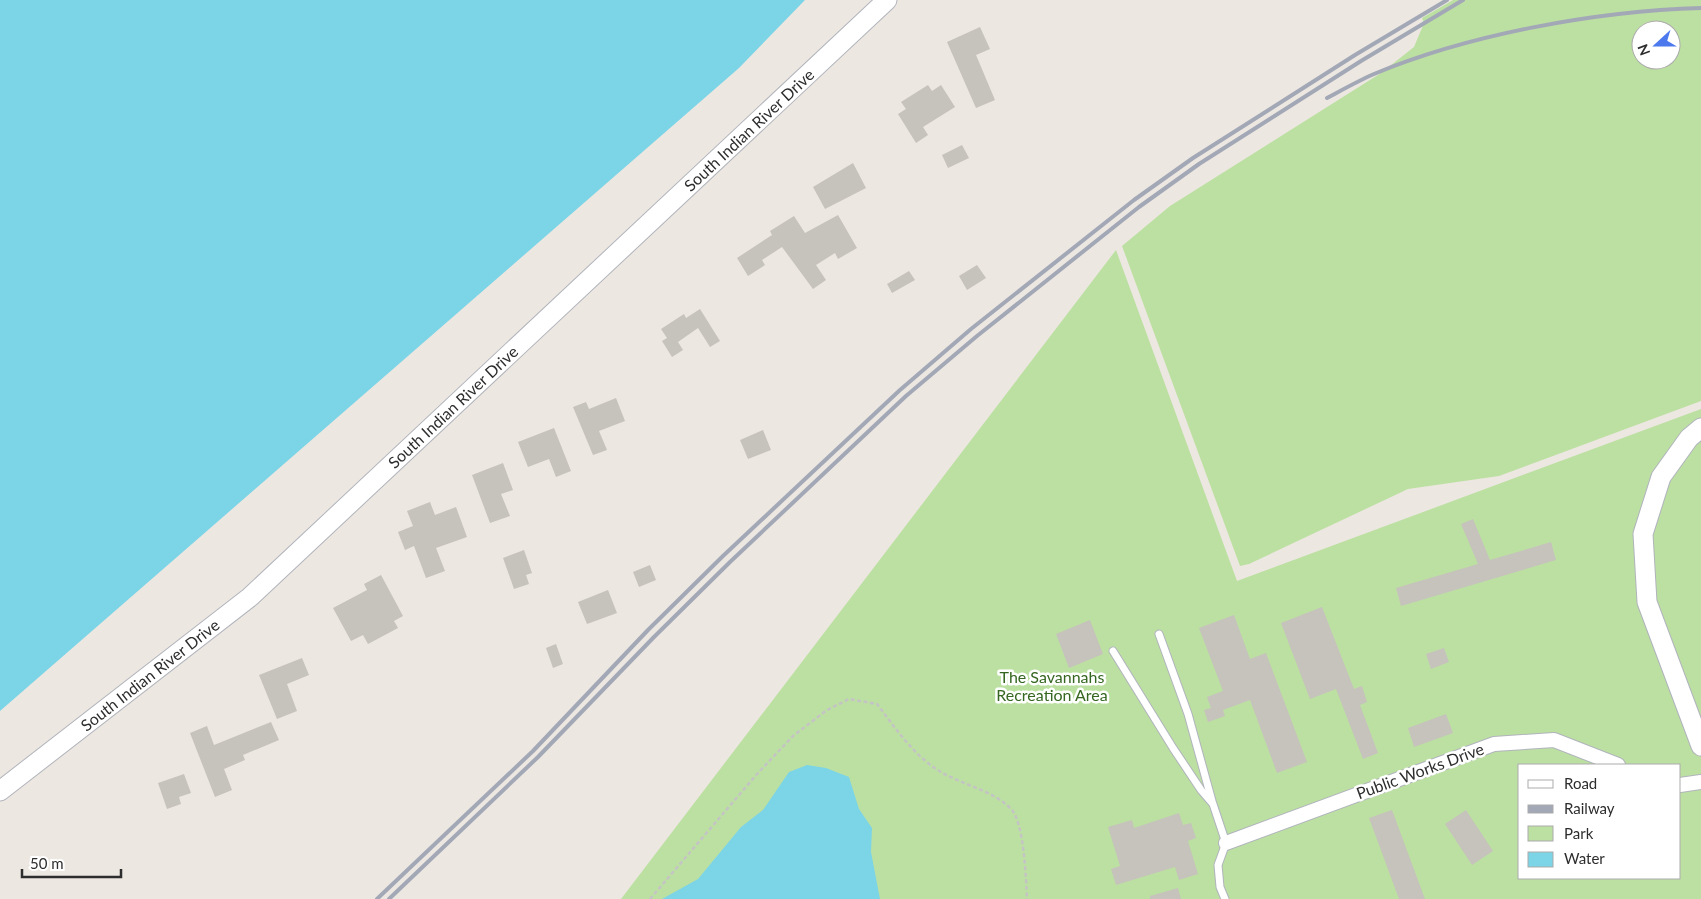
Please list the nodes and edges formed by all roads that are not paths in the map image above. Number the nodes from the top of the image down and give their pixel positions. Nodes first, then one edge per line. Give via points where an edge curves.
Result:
1 (887, 0) edge
2 (1701, 428) edge
3 (1158, 634) dead end
4 (1112, 651) dead end
5 (1701, 746) edge
6 (1615, 764) edge
7 (1701, 782) edge
8 (1681, 785) edge
9 (0, 791) edge
10 (1213, 804) junction
11 (1226, 843) junction
12 (1225, 899) edge

1 - 9 main road, South Indian River Drive via 250,597
2 - 5 main road via 1689,438 1661,477 1643,534 1648,602
3 - 10 lane via 1188,714
4 - 10 lane via 1173,748
6 - 11 street, Public Works Drive via 1554,740 1494,744
7 - 8 street
10 - 11 lane
11 - 12 lane via 1218,865

